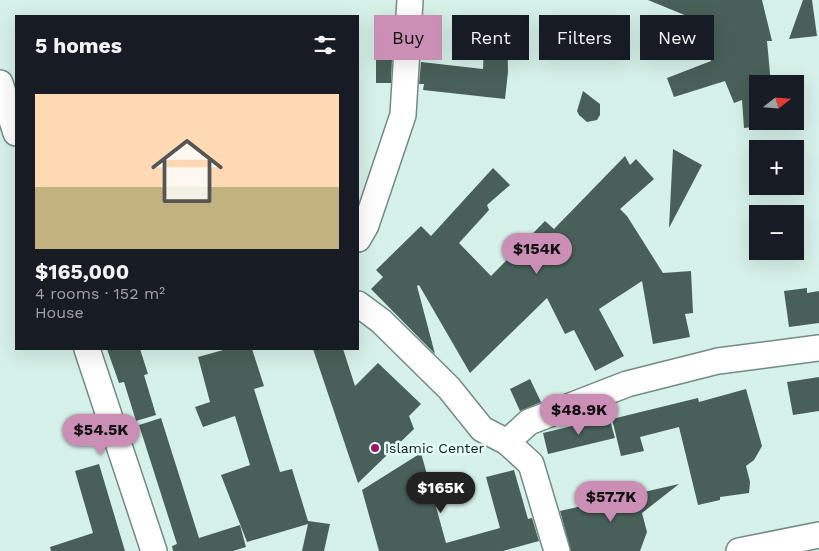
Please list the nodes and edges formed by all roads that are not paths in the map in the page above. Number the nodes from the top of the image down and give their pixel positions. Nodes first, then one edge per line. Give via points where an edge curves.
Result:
1 (410, 0) edge
2 (0, 83) edge
3 (15, 130) edge
4 (359, 237) edge
5 (359, 305) edge
6 (819, 348) edge
7 (87, 350) edge
8 (507, 442) junction
9 (819, 534) edge
10 (154, 551) edge
11 (557, 551) edge
12 (739, 551) edge

1 - 4 street via 403,115
2 - 3 street
5 - 8 street via 381,321 449,388 482,429
6 - 8 street via 718,361 627,384 529,422
7 - 10 street
8 - 11 street via 531,464
9 - 12 street

